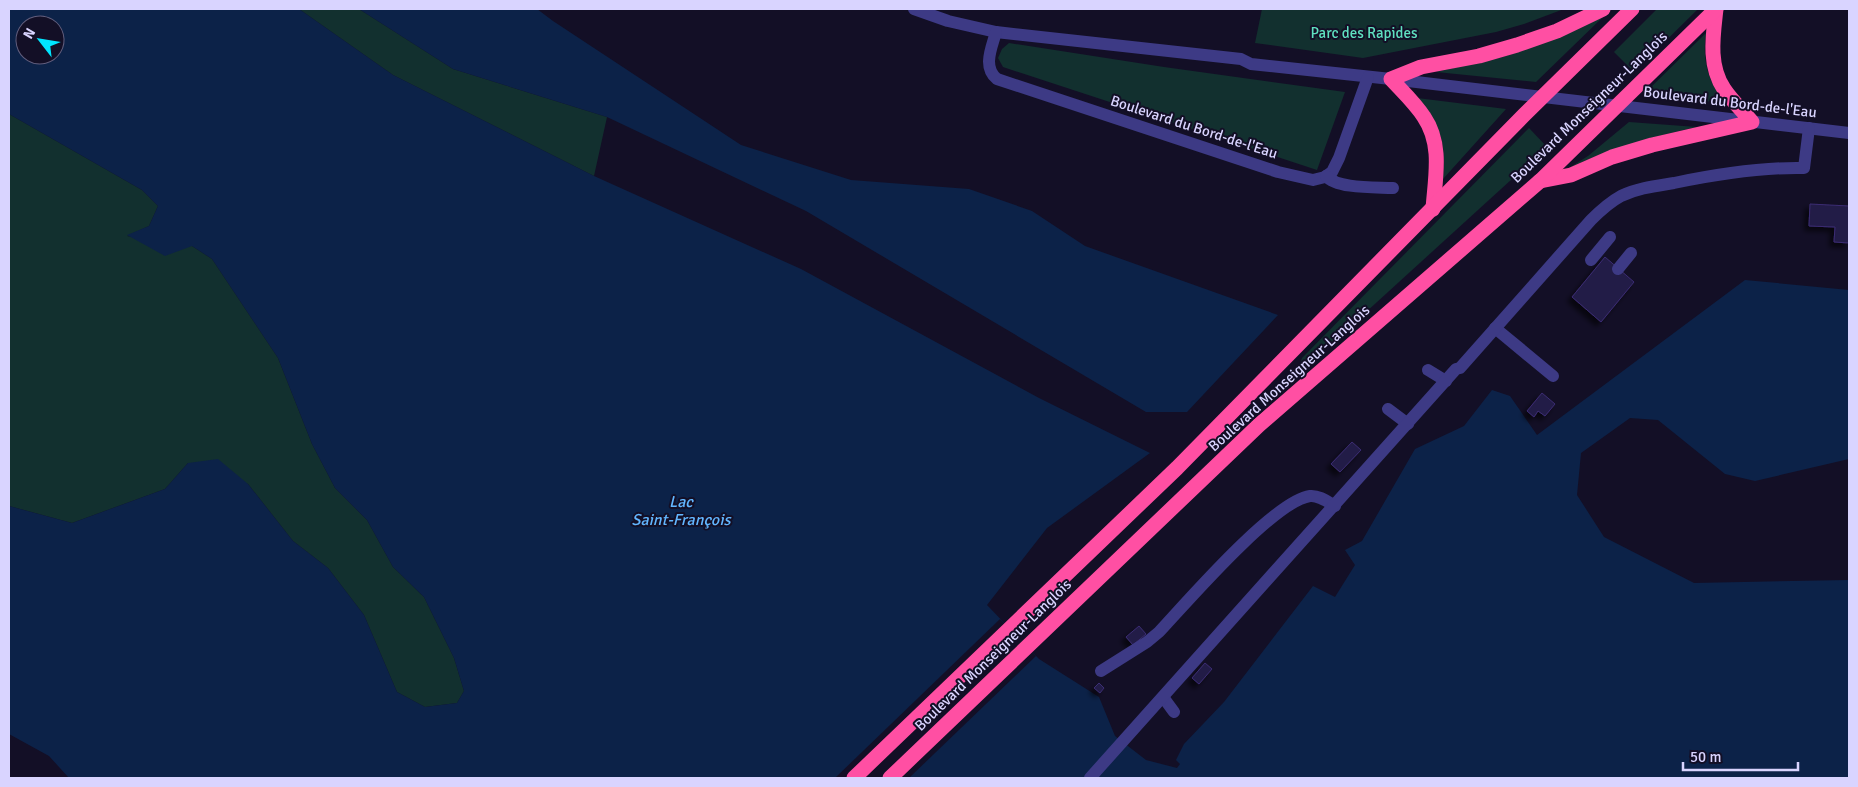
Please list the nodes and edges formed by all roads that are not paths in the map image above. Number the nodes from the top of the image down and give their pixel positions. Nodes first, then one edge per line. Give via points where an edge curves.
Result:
1 (914, 9) edge
2 (1603, 9) edge
3 (1632, 9) edge
4 (1716, 9) edge
5 (996, 32) junction
6 (1368, 76) junction
7 (1391, 78) junction
8 (1541, 98) junction
9 (1619, 105) junction
10 (1752, 122) junction
11 (1809, 128) junction
12 (1849, 133) edge
13 (1326, 176) junction
14 (1540, 181) junction
15 (1393, 188) dead end
16 (1433, 209) junction
17 (1610, 237) dead end
18 (1631, 253) dead end
19 (1591, 260) dead end
20 (1618, 268) dead end
21 (1495, 328) junction
22 (1428, 370) dead end
23 (1553, 376) dead end
24 (1446, 381) junction
25 (1388, 409) dead end
26 (1408, 424) junction
27 (1335, 506) junction
28 (1101, 671) dead end
29 (1162, 697) junction
30 (1174, 712) dead end
31 (854, 778) edge
32 (890, 778) edge
33 (1090, 778) edge

1 - 5 street, Boulevard du Bord-de-l'Eau via 948,22
2 - 7 highway via 1518,46 1420,67
3 - 8 highway, Boulevard Monseigneur-Langlois
4 - 9 highway, Boulevard Monseigneur-Langlois
4 - 10 highway via 1713,50 1716,70 1724,88
5 - 6 street, Boulevard du Bord-de-l'Eau
5 - 13 street, Boulevard du Bord-de-l'Eau via 989,63 997,79 1278,172 1313,180
6 - 7 street, Boulevard du Bord-de-l'Eau
6 - 13 street via 1339,158
7 - 8 street, Boulevard du Bord-de-l'Eau
7 - 16 highway via 1425,118 1434,139 1437,164
8 - 9 street, Boulevard du Bord-de-l'Eau
8 - 16 highway, Boulevard Monseigneur-Langlois
9 - 10 street, Boulevard du Bord-de-l'Eau
9 - 14 highway, Boulevard Monseigneur-Langlois
10 - 11 street, Boulevard du Bord-de-l'Eau
10 - 14 highway via 1645,146 1571,175
11 - 12 street, Boulevard du Bord-de-l'Eau
11 - 21 street via 1804,168 1767,168 1713,175 1642,189 1614,201 1584,226
13 - 15 street via 1338,184
14 - 32 highway, Boulevard Monseigneur-Langlois via 1285,401
16 - 31 highway, Boulevard Monseigneur-Langlois via 1177,468
17 - 19 street
18 - 20 street
21 - 23 street
21 - 24 street
22 - 24 street
24 - 26 street
25 - 26 street
26 - 27 street
27 - 28 street via 1311,496 1286,507 1248,539 1159,632
27 - 29 street
29 - 30 street
29 - 33 street

